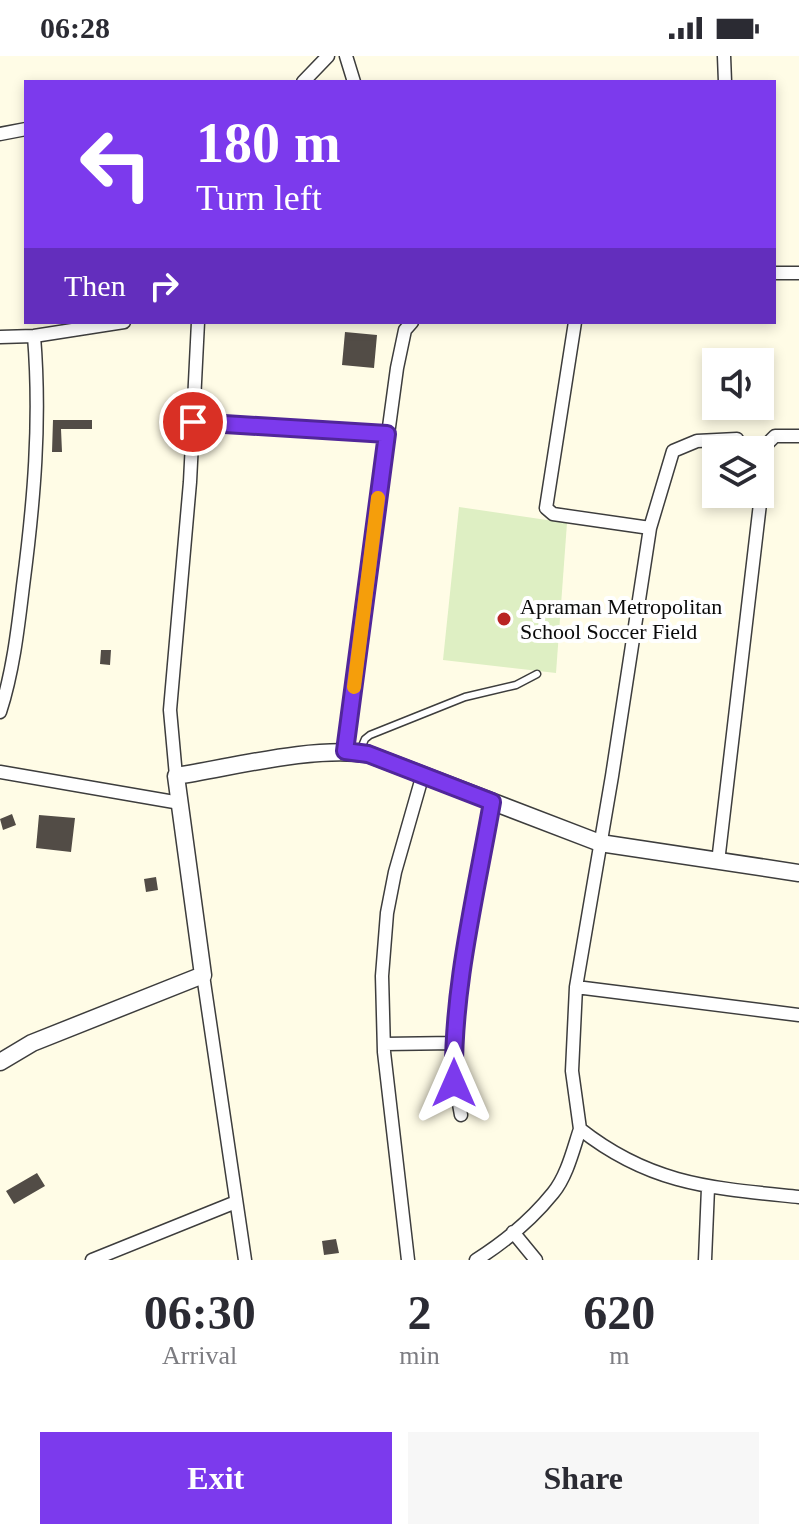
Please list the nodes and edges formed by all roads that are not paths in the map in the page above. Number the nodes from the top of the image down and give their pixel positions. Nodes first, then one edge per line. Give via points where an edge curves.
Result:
1 (328, 56) edge
2 (346, 56) edge
3 (724, 56) edge
4 (305, 80) edge
5 (353, 80) edge
6 (725, 80) edge
7 (24, 129) edge
8 (0, 134) edge
9 (776, 273) edge
10 (799, 273) edge
11 (111, 324) edge
12 (198, 324) edge
13 (410, 324) edge
14 (575, 324) edge
15 (34, 336) junction
16 (0, 337) edge
17 (193, 422) junction
18 (387, 434) junction
19 (799, 436) edge
20 (702, 441) edge
21 (650, 528) junction
22 (537, 674) dead end
23 (0, 712) edge
24 (352, 752) junction
25 (0, 772) edge
26 (423, 774) junction
27 (176, 776) junction
28 (492, 802) junction
29 (180, 803) junction
30 (600, 843) junction
31 (718, 862) junction
32 (799, 873) edge
33 (203, 975) junction
34 (576, 987) junction
35 (799, 1015) edge
36 (455, 1043) junction
37 (384, 1044) junction
38 (0, 1062) edge
39 (461, 1115) dead end
40 (580, 1129) junction
41 (708, 1188) junction
42 (799, 1197) edge
43 (236, 1202) junction
44 (513, 1232) junction
45 (92, 1260) edge
46 (245, 1260) edge
47 (408, 1260) edge
48 (476, 1260) edge
49 (536, 1260) edge
50 (705, 1260) edge

1 - 4 street
2 - 5 street
3 - 6 street
7 - 8 street
9 - 10 street
11 - 15 street
12 - 17 street
13 - 18 street via 402,343
14 - 21 street via 546,508 553,514
15 - 16 street
15 - 23 street via 39,425 35,491 16,647
17 - 18 street
17 - 27 street via 170,710
18 - 24 street
19 - 31 street via 775,436 767,444
20 - 21 street via 673,451
21 - 30 street
22 - 24 lane via 370,735
24 - 26 street
24 - 27 street
25 - 29 street
26 - 28 street
26 - 37 street via 387,913
27 - 29 street
28 - 30 street
28 - 36 street
29 - 33 street
30 - 31 street
30 - 34 street
31 - 32 street
33 - 38 street via 44,1038
33 - 43 street
34 - 35 street
34 - 40 street via 572,1071
36 - 37 street
36 - 39 street via 454,1083
37 - 47 street
40 - 41 street via 637,1166
40 - 44 street via 554,1192
41 - 42 street
41 - 50 street
43 - 45 street
43 - 46 street
44 - 48 street
44 - 49 street

